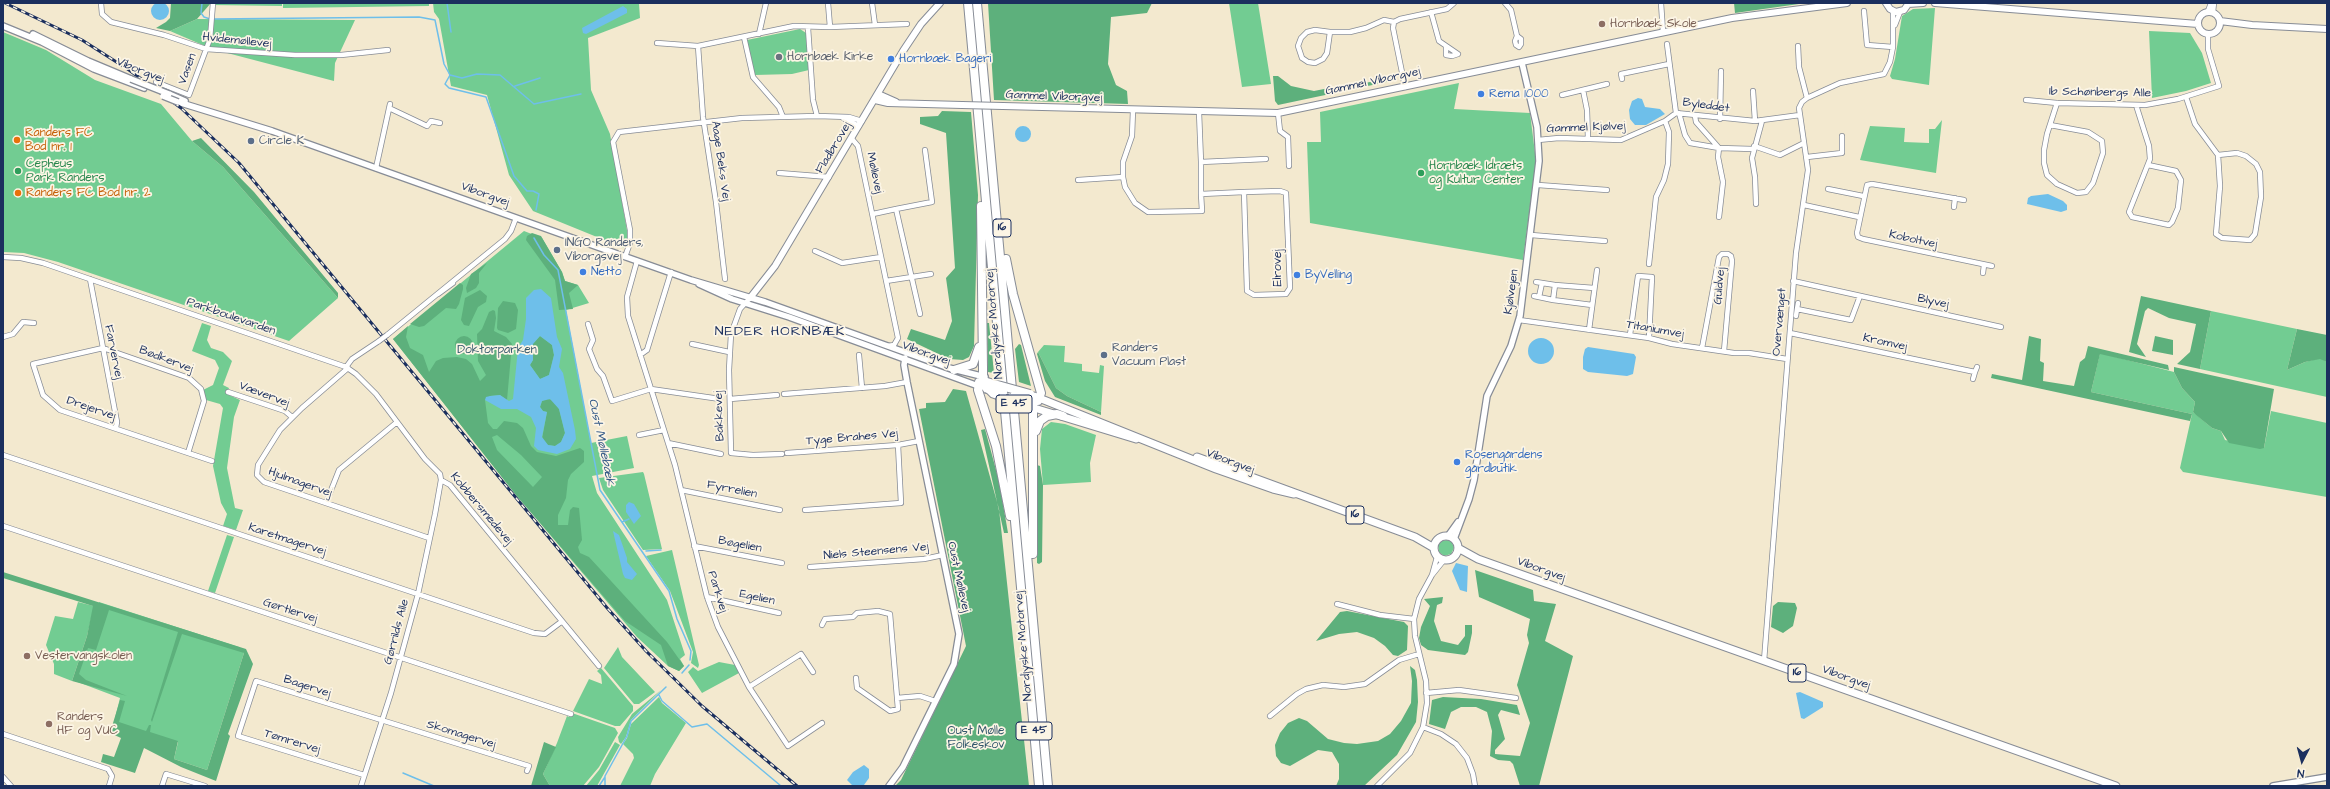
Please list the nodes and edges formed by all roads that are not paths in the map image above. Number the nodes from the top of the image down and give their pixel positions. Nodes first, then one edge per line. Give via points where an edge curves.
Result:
1 (102, 3) edge
2 (213, 3) edge
3 (766, 3) edge
4 (828, 3) edge
5 (872, 3) edge
6 (940, 3) edge
7 (968, 3) edge
8 (977, 3) edge
9 (1454, 3) edge
10 (1505, 3) edge
11 (1661, 3) edge
12 (1847, 3) edge
13 (1886, 3) edge
14 (1923, 3) edge
15 (1935, 3) edge
16 (2212, 3) edge
17 (1909, 4) edge
18 (1864, 11) dead end
19 (1893, 11) junction
20 (1431, 12) junction
21 (1900, 12) junction
22 (2211, 12) junction
23 (3, 22) edge
24 (1394, 22) junction
25 (2198, 22) junction
26 (2220, 23) junction
27 (907, 24) dead end
28 (875, 25) junction
29 (3, 26) edge
30 (830, 27) junction
31 (808, 28) junction
32 (2327, 28) edge
33 (1894, 29) junction
34 (1330, 32) junction
35 (1663, 32) junction
36 (759, 34) junction
37 (2208, 34) junction
38 (1517, 36) dead end
39 (744, 37) junction
40 (657, 43) dead end
41 (1667, 44) dead end
42 (698, 46) junction
43 (1798, 46) dead end
44 (1446, 47) dead end
45 (1893, 47) junction
46 (206, 49) junction
47 (388, 50) dead end
48 (1522, 63) junction
49 (1669, 64) junction
50 (1721, 71) dead end
51 (1622, 79) dead end
52 (156, 82) dead end
53 (1607, 84) dead end
54 (1405, 87) junction
55 (1583, 90) junction
56 (1753, 91) dead end
57 (189, 95) junction
58 (1562, 95) dead end
59 (977, 96) junction
60 (876, 97) junction
61 (2186, 97) junction
62 (1808, 98) junction
63 (2026, 100) dead end
64 (186, 103) junction
65 (2057, 103) junction
66 (2136, 105) junction
67 (1132, 110) junction
68 (1199, 112) junction
69 (1278, 113) junction
70 (1678, 113) junction
71 (1800, 114) junction
72 (817, 116) junction
73 (1695, 116) junction
74 (783, 117) junction
75 (988, 117) junction
76 (1720, 119) junction
77 (704, 121) junction
78 (1665, 121) junction
79 (1755, 121) junction
80 (1762, 121) junction
81 (440, 123) dead end
82 (861, 123) junction
83 (2050, 125) junction
84 (1842, 136) dead end
85 (852, 139) junction
86 (1588, 139) junction
87 (1538, 140) junction
88 (1804, 143) junction
89 (1719, 148) junction
90 (1753, 148) junction
91 (925, 150) dead end
92 (2218, 154) junction
93 (1807, 157) junction
94 (1266, 159) dead end
95 (1201, 162) junction
96 (2148, 165) junction
97 (1289, 166) dead end
98 (376, 168) junction
99 (779, 172) dead end
100 (1123, 177) junction
101 (828, 178) junction
102 (1078, 180) dead end
103 (1538, 185) junction
104 (1828, 189) dead end
105 (1608, 190) dead end
106 (1244, 192) junction
107 (1201, 194) junction
108 (1863, 196) junction
109 (1956, 198) junction
110 (1964, 200) dead end
111 (1756, 204) dead end
112 (1804, 205) junction
113 (1954, 207) dead end
114 (896, 209) junction
115 (873, 214) junction
116 (1719, 217) dead end
117 (1859, 217) junction
118 (516, 218) junction
119 (1531, 235) junction
120 (1604, 241) dead end
121 (815, 250) dead end
122 (3, 257) edge
123 (625, 257) junction
124 (881, 257) junction
125 (638, 261) junction
126 (1649, 264) dead end
127 (1984, 265) junction
128 (1992, 266) dead end
129 (1597, 270) dead end
130 (671, 272) junction
131 (1983, 273) dead end
132 (931, 274) dead end
133 (910, 277) junction
134 (90, 279) junction
135 (725, 279) dead end
136 (691, 280) junction
137 (886, 281) junction
138 (1793, 281) junction
139 (1536, 282) dead end
140 (1542, 283) junction
141 (1555, 285) junction
142 (1594, 288) junction
143 (1860, 296) junction
144 (750, 298) junction
145 (1553, 300) junction
146 (1798, 302) dead end
147 (745, 303) junction
148 (1592, 305) junction
149 (1797, 309) junction
150 (793, 313) junction
151 (920, 314) dead end
152 (982, 316) junction
153 (1796, 316) dead end
154 (1519, 320) junction
155 (34, 323) dead end
156 (588, 324) dead end
157 (2001, 327) dead end
158 (1589, 330) junction
159 (1790, 333) junction
160 (1630, 335) junction
161 (3, 337) edge
162 (1649, 338) junction
163 (692, 344) dead end
164 (888, 346) junction
165 (102, 348) junction
166 (1702, 348) junction
167 (1724, 351) junction
168 (729, 352) junction
169 (640, 355) junction
170 (859, 355) dead end
171 (905, 358) junction
172 (1787, 358) junction
173 (347, 367) junction
174 (1977, 367) dead end
175 (954, 370) junction
176 (1975, 372) junction
177 (1973, 379) dead end
178 (907, 382) junction
179 (985, 383) junction
180 (862, 388) junction
181 (651, 389) junction
182 (228, 392) dead end
183 (777, 394) dead end
184 (784, 394) dead end
185 (720, 399) dead end
186 (730, 399) junction
187 (1033, 402) junction
188 (1063, 416) junction
189 (292, 417) junction
190 (397, 422) junction
191 (116, 428) junction
192 (664, 430) junction
193 (639, 435) dead end
194 (919, 441) junction
195 (668, 443) junction
196 (1033, 444) junction
197 (1156, 444) junction
198 (898, 445) junction
199 (188, 453) junction
200 (721, 454) dead end
201 (784, 454) joint
202 (3, 456) edge
203 (212, 461) dead end
204 (441, 480) junction
205 (681, 490) junction
206 (326, 503) junction
207 (780, 510) dead end
208 (805, 510) dead end
209 (3, 526) edge
210 (1415, 537) junction
211 (1451, 537) junction
212 (429, 538) junction
213 (1436, 540) junction
214 (694, 546) junction
215 (1434, 548) junction
216 (1458, 548) junction
217 (942, 555) junction
218 (1455, 556) junction
219 (1441, 558) junction
220 (1478, 559) junction
221 (782, 563) dead end
222 (810, 568) dead end
223 (418, 594) junction
224 (707, 597) junction
225 (1337, 604) dead end
226 (779, 613) dead end
227 (1414, 619) junction
228 (561, 622) junction
229 (822, 624) dead end
230 (1419, 654) junction
231 (401, 657) junction
232 (1764, 661) junction
233 (598, 666) dead end
234 (813, 672) dead end
235 (1029, 676) junction
236 (856, 678) dead end
237 (749, 687) junction
238 (1426, 693) junction
239 (898, 698) junction
240 (1516, 698) dead end
241 (936, 701) junction
242 (1041, 703) junction
243 (246, 711) joint
244 (571, 714) dead end
245 (1270, 716) dead end
246 (382, 722) junction
247 (822, 723) dead end
248 (1423, 727) junction
249 (3, 734) edge
250 (527, 772) dead end
251 (364, 775) junction
252 (3, 777) edge
253 (2327, 777) edge
254 (11, 786) edge
255 (109, 786) edge
256 (162, 786) edge
257 (205, 786) edge
258 (361, 786) edge
259 (889, 786) edge
260 (1039, 786) edge
261 (1048, 786) edge
262 (1377, 786) edge
263 (1475, 786) edge
264 (2116, 786) edge
265 (2273, 786) edge

1 - 46 street, Hvidemøllevej via 102,14 111,22
2 - 46 street, Vasen via 210,39
3 - 36 street
4 - 30 street
5 - 28 street
6 - 60 main road, Fladbrovej via 921,24
7 - 59 highway, Nordjyske Motorvej / E 45
8 - 75 highway, Nordjyske Motorvej / E 45
9 - 20 street via 1448,8
10 - 38 street via 1511,10
11 - 35 street
12 - 35 main road, Gammel Viborgvej via 1732,18
13 - 19 main road
14 - 17 main road
15 - 25 main road via 2100,17
16 - 22 street
17 - 21 main road
18 - 45 street via 1867,45
19 - 21 main road
19 - 33 street
20 - 24 street
20 - 44 street via 1437,39
21 - 33 street
22 - 25 main road via 2202,13
22 - 26 main road
23 - 64 street, Viborgvej, bridge
24 - 34 street via 1384,20 1350,32
24 - 54 street via 1392,28
25 - 37 main road via 2201,31
26 - 32 main road
26 - 37 main road via 2216,31
27 - 28 street
28 - 30 street
29 - 64 street, Viborgvej, bridge via 42,42 94,69
30 - 31 street
31 - 36 street via 794,26
31 - 72 street via 813,100
33 - 45 street
34 - 34 street via 1327,53 1322,59 1315,63 1302,58 1298,46 1300,38 1315,30
35 - 48 main road, Gammel Viborgvej
36 - 39 street
37 - 61 street, Ib Schønbergs Alle via 2208,49 2219,86
39 - 42 street
39 - 74 street via 753,77 779,107
40 - 42 street
41 - 49 street, Byleddet
42 - 77 street, Aage Beks Vej
43 - 62 street via 1799,67
45 - 62 street via 1884,74 1840,83
46 - 47 street, Hvidemøllevej via 295,55 341,55
46 - 57 street, Vasen
48 - 54 main road, Gammel Viborgvej
48 - 87 street, Kjølvejen
49 - 51 street via 1621,74
49 - 70 street, Byleddet
50 - 76 street
52 - 57 street, Vasen
53 - 55 street
54 - 69 main road, Gammel Viborgvej
55 - 58 street
55 - 86 street
56 - 79 street
57 - 64 street, Vasen
59 - 152 highway, 16 via 982,223
59 - 235 highway, Nordjyske Motorvej / E 45
60 - 67 main road, Gammel Viborgvej, bridge via 897,103
60 - 82 main road, Fladbrovej
61 - 66 street, Ib Schønbergs Alle
61 - 92 street via 2195,124
62 - 71 street via 1802,102
63 - 65 street, Ib Schønbergs Alle
64 - 98 street, Viborgvej
65 - 66 street, Ib Schønbergs Alle
65 - 83 street
66 - 96 street via 2149,146
67 - 68 main road, Gammel Viborgvej
67 - 100 street via 1132,136 1123,162
68 - 69 main road, Gammel Viborgvej
68 - 95 street
69 - 97 street via 1280,131 1288,138
70 - 73 street, Byleddet
70 - 78 street, Gammel Kjølvej
70 - 89 street via 1682,129 1690,143
71 - 80 street, Byleddet
71 - 88 street, Overvænget
72 - 74 street
72 - 82 street via 842,117
73 - 76 street, Byleddet
73 - 89 street via 1696,122
74 - 77 street
75 - 187 highway, 16 via 1007,268 1040,390
75 - 242 highway, Nordjyske Motorvej / E 45
76 - 79 street, Byleddet
77 - 123 street via 623,130 615,136 613,142 630,236
77 - 135 street, Aage Beks Vej
78 - 86 street, Gammel Kjølvej via 1621,140
78 - 126 street via 1669,132 1668,164 1656,196
79 - 80 street, Byleddet
80 - 90 street
81 - 98 street via 431,121 427,126 390,106
82 - 85 main road, Fladbrovej
83 - 83 street via 2044,150 2047,175 2057,184 2077,193 2086,192 2093,183 2103,153 2102,140 2088,132
84 - 93 street via 1842,153
85 - 101 main road, Fladbrovej
85 - 115 street, Møllevej via 858,146
86 - 87 street, Gammel Kjølvej
87 - 103 street, Kjølvejen
88 - 90 street via 1780,154
88 - 93 street, Overvænget
89 - 90 street
89 - 116 street via 1718,157 1724,182
90 - 111 street
91 - 114 street via 932,202
92 - 92 street via 2220,186 2216,234 2222,238 2250,240 2255,234 2261,195 2260,172 2256,164 2246,156
93 - 112 street, Overvænget via 1808,177
94 - 95 street
95 - 107 street
96 - 96 street via 2128,212 2132,217 2169,225 2178,208 2182,180 2176,171
98 - 118 street, Viborgvej
99 - 101 street
100 - 102 street
100 - 107 street via 1129,195 1148,212 1202,211
101 - 144 main road, Fladbrovej via 775,266
103 - 105 street
103 - 119 street, Kjølvejen
104 - 108 street
106 - 106 street, Elrovej via 1247,291 1254,295 1286,294 1290,288 1286,193
106 - 107 street, Elrovej
108 - 109 street via 1867,186 1872,184
108 - 117 street, Koboltvej
109 - 110 street
109 - 113 street
112 - 117 street
112 - 138 street, Overvænget
114 - 115 street
114 - 133 street
115 - 124 street, Møllevej
117 - 127 street, Koboltvej via 1857,233 1858,237 1863,239
118 - 123 street, Viborgvej
118 - 173 street, bridge via 505,238 448,288 352,359
119 - 120 street
119 - 154 street, Kjølvejen
121 - 124 street via 842,263
122 - 134 street, Parkboulevarden via 31,260
123 - 125 street, Viborgvej
124 - 137 street, Møllevej
125 - 130 street, Viborgvej
125 - 169 street, Parkvej via 626,307
127 - 128 street, Koboltvej
127 - 131 street
129 - 142 street
130 - 136 street, Viborgvej
130 - 169 street via 647,350
132 - 133 street
133 - 137 street
133 - 151 street
134 - 165 street, Farvervej
134 - 173 street, Parkboulevarden
136 - 144 street, Viborgvej
136 - 147 street, Viborgvej
137 - 164 street, Møllevej via 898,338 896,343
138 - 143 street, Blyvej
138 - 159 street, Overvænget
139 - 140 street
140 - 141 street
140 - 145 street via 1537,297
141 - 142 street
141 - 145 street
142 - 148 street
143 - 149 street via 1851,320
143 - 157 street, Blyvej
144 - 147 street, Fladbrovej
144 - 150 street, Viborgvej
145 - 148 street
146 - 149 street
147 - 150 street via 752,302
147 - 168 street, Bakkevej via 735,321
147 - 171 street, Viborgvej
148 - 158 street
149 - 153 street
150 - 164 street, Viborgvej
152 - 175 highway via 976,359 968,366
152 - 179 highway, 16
154 - 158 street, Titaniumvej
154 - 211 street, Kjølvejen via 1511,346 1488,396 1474,480 1462,517
155 - 161 street via 23,322 12,334
156 - 181 street via 593,340 589,348 612,401
158 - 160 street, Titaniumvej
159 - 172 street, Overvænget
159 - 176 street, Kromvej
160 - 162 street, Titaniumvej
160 - 162 street via 1638,276 1652,277
162 - 166 street, Titaniumvej
163 - 168 street
164 - 175 street, Viborgvej
165 - 191 street, Farvervej via 117,422
165 - 191 street, Drejervej via 33,364 40,389 54,406
165 - 199 street, Bødkervej via 196,382 204,396 203,408
166 - 167 street, Titaniumvej
166 - 167 street, Guldvej via 1719,257 1728,254 1732,261
167 - 172 street, Titaniumvej
168 - 186 street, Bakkevej
169 - 181 street, Parkvej
170 - 180 street
171 - 178 street, Oust Møllevej
171 - 179 street, Viborgvej
172 - 232 street, Overvænget
173 - 189 street, Hjulmagervej
173 - 190 street, Kobbersmedevej via 376,394
174 - 176 street
175 - 179 street, Viborgvej
176 - 177 street
178 - 180 street
178 - 194 street, Oust Møllevej
179 - 187 highway, bridge
179 - 187 main road, Viborgvej / 16, bridge via 993,394
179 - 235 highway via 1008,503
180 - 184 street
181 - 185 street
181 - 192 street, Parkvej
182 - 189 street, Vævervej via 285,411
183 - 186 street
186 - 201 street, Bakkevej via 731,453
187 - 188 main road, Viborgvej / 16
187 - 196 highway
187 - 197 main road, Viborgvej / 16
188 - 196 highway via 1051,414 1041,420
188 - 197 main road, Viborgvej / 16
189 - 206 street, Hjulmagervej via 264,453 258,465 258,475 264,482
190 - 204 street, Kobbersmedevej via 425,459 440,474
190 - 206 street via 339,470
191 - 199 street, Drejervej
192 - 193 street
192 - 195 street, Parkvej
194 - 198 street, Tyge Brahes Vej
194 - 217 street, Oust Møllevej
195 - 200 street
195 - 205 street, Parkvej
196 - 242 highway via 1033,559
197 - 210 main road, Viborgvej / 16 via 1251,482 1294,494
198 - 201 street, Tyge Brahes Vej
198 - 208 street via 901,502
199 - 203 street, Drejervej
202 - 223 street, Karetmagervej
204 - 212 street, Gørrilds Alle
204 - 228 street, Kobbersmedevej via 450,485
205 - 207 street, Fyrrelien
205 - 214 street, Parkvej
206 - 212 street, Hjulmagervej
209 - 231 street, Gørtlervej
210 - 213 main road, Viborgvej / 16
210 - 215 main road, Viborgvej / 16
211 - 213 main road, 16 via 1443,536
211 - 216 main road
212 - 223 street, Gørrilds Alle
213 - 215 main road
214 - 221 street, Bøgelien
214 - 224 street, Parkvej
215 - 219 main road
216 - 218 main road
216 - 220 main road, Viborgvej / 16
217 - 222 street, Niels Steensens Vej via 924,559
217 - 241 street, Oust Møllevej via 959,634 954,664
218 - 219 main road, 16
218 - 220 main road, Viborgvej / 16
219 - 227 street via 1419,600
220 - 232 main road, Viborgvej / 16
223 - 228 street, Karetmagervej via 534,633 545,634
223 - 231 street, Gørrilds Alle
224 - 226 street, Egelien
224 - 237 street, Parkvej via 718,627
225 - 227 street via 1380,615
227 - 230 street
228 - 233 street, Kobbersmedevej
229 - 239 street via 825,619 853,617 857,613 878,611 890,614
230 - 238 street via 1426,681
230 - 245 street via 1399,660 1365,684 1349,687 1323,685 1306,689
231 - 244 street, Gørtlervej
231 - 246 street, Gørrilds Alle
232 - 264 main road, Viborgvej / 16
234 - 237 street via 801,654
235 - 260 highway, Nordjyske Motorvej / E 45
236 - 239 street via 857,688 890,712 898,710
237 - 247 street, Parkvej via 788,746
238 - 240 street via 1472,691
238 - 248 street
239 - 241 street via 920,696
241 - 259 street, Oust Møllevej via 903,767
242 - 261 highway, Nordjyske Motorvej / E 45
243 - 246 street, Bagervej via 256,681
243 - 251 street, Tømrervej via 238,736
246 - 250 street, Skomagervej via 529,766
246 - 251 street, Gørrilds Alle
248 - 262 street via 1410,753
248 - 263 street via 1441,734 1456,744 1467,758
249 - 255 street via 108,769 112,776
251 - 258 street, Gørrilds Alle
252 - 254 street
253 - 265 street
256 - 257 street via 166,774

